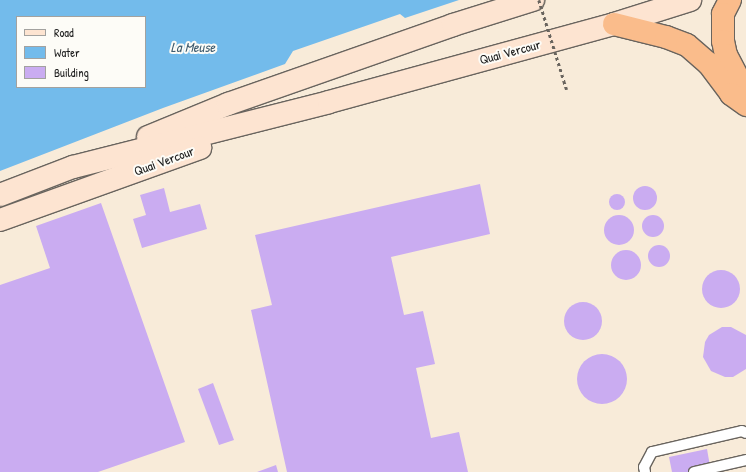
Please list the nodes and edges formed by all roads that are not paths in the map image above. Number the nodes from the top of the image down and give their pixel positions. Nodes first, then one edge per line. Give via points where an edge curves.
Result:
1 (533, 0) edge
2 (690, 0) edge
3 (730, 0) edge
4 (614, 24) junction
5 (746, 93) edge
6 (329, 102) junction
7 (746, 105) edge
8 (73, 167) junction
9 (0, 194) edge
10 (0, 220) edge
11 (746, 433) edge
12 (746, 460) edge
13 (646, 472) edge
14 (694, 472) edge

1 - 8 main road via 453,25 228,104
2 - 4 main road, Quai Vercour
3 - 5 highway via 724,14 723,41 726,54
4 - 6 main road, Quai Vercour
4 - 7 highway via 687,45 708,63 731,94
6 - 8 main road, Quai Vercour
6 - 10 main road, Quai Vercour
8 - 9 main road, Quai Vercour
11 - 13 lane via 742,431 652,452 644,467
12 - 14 lane

